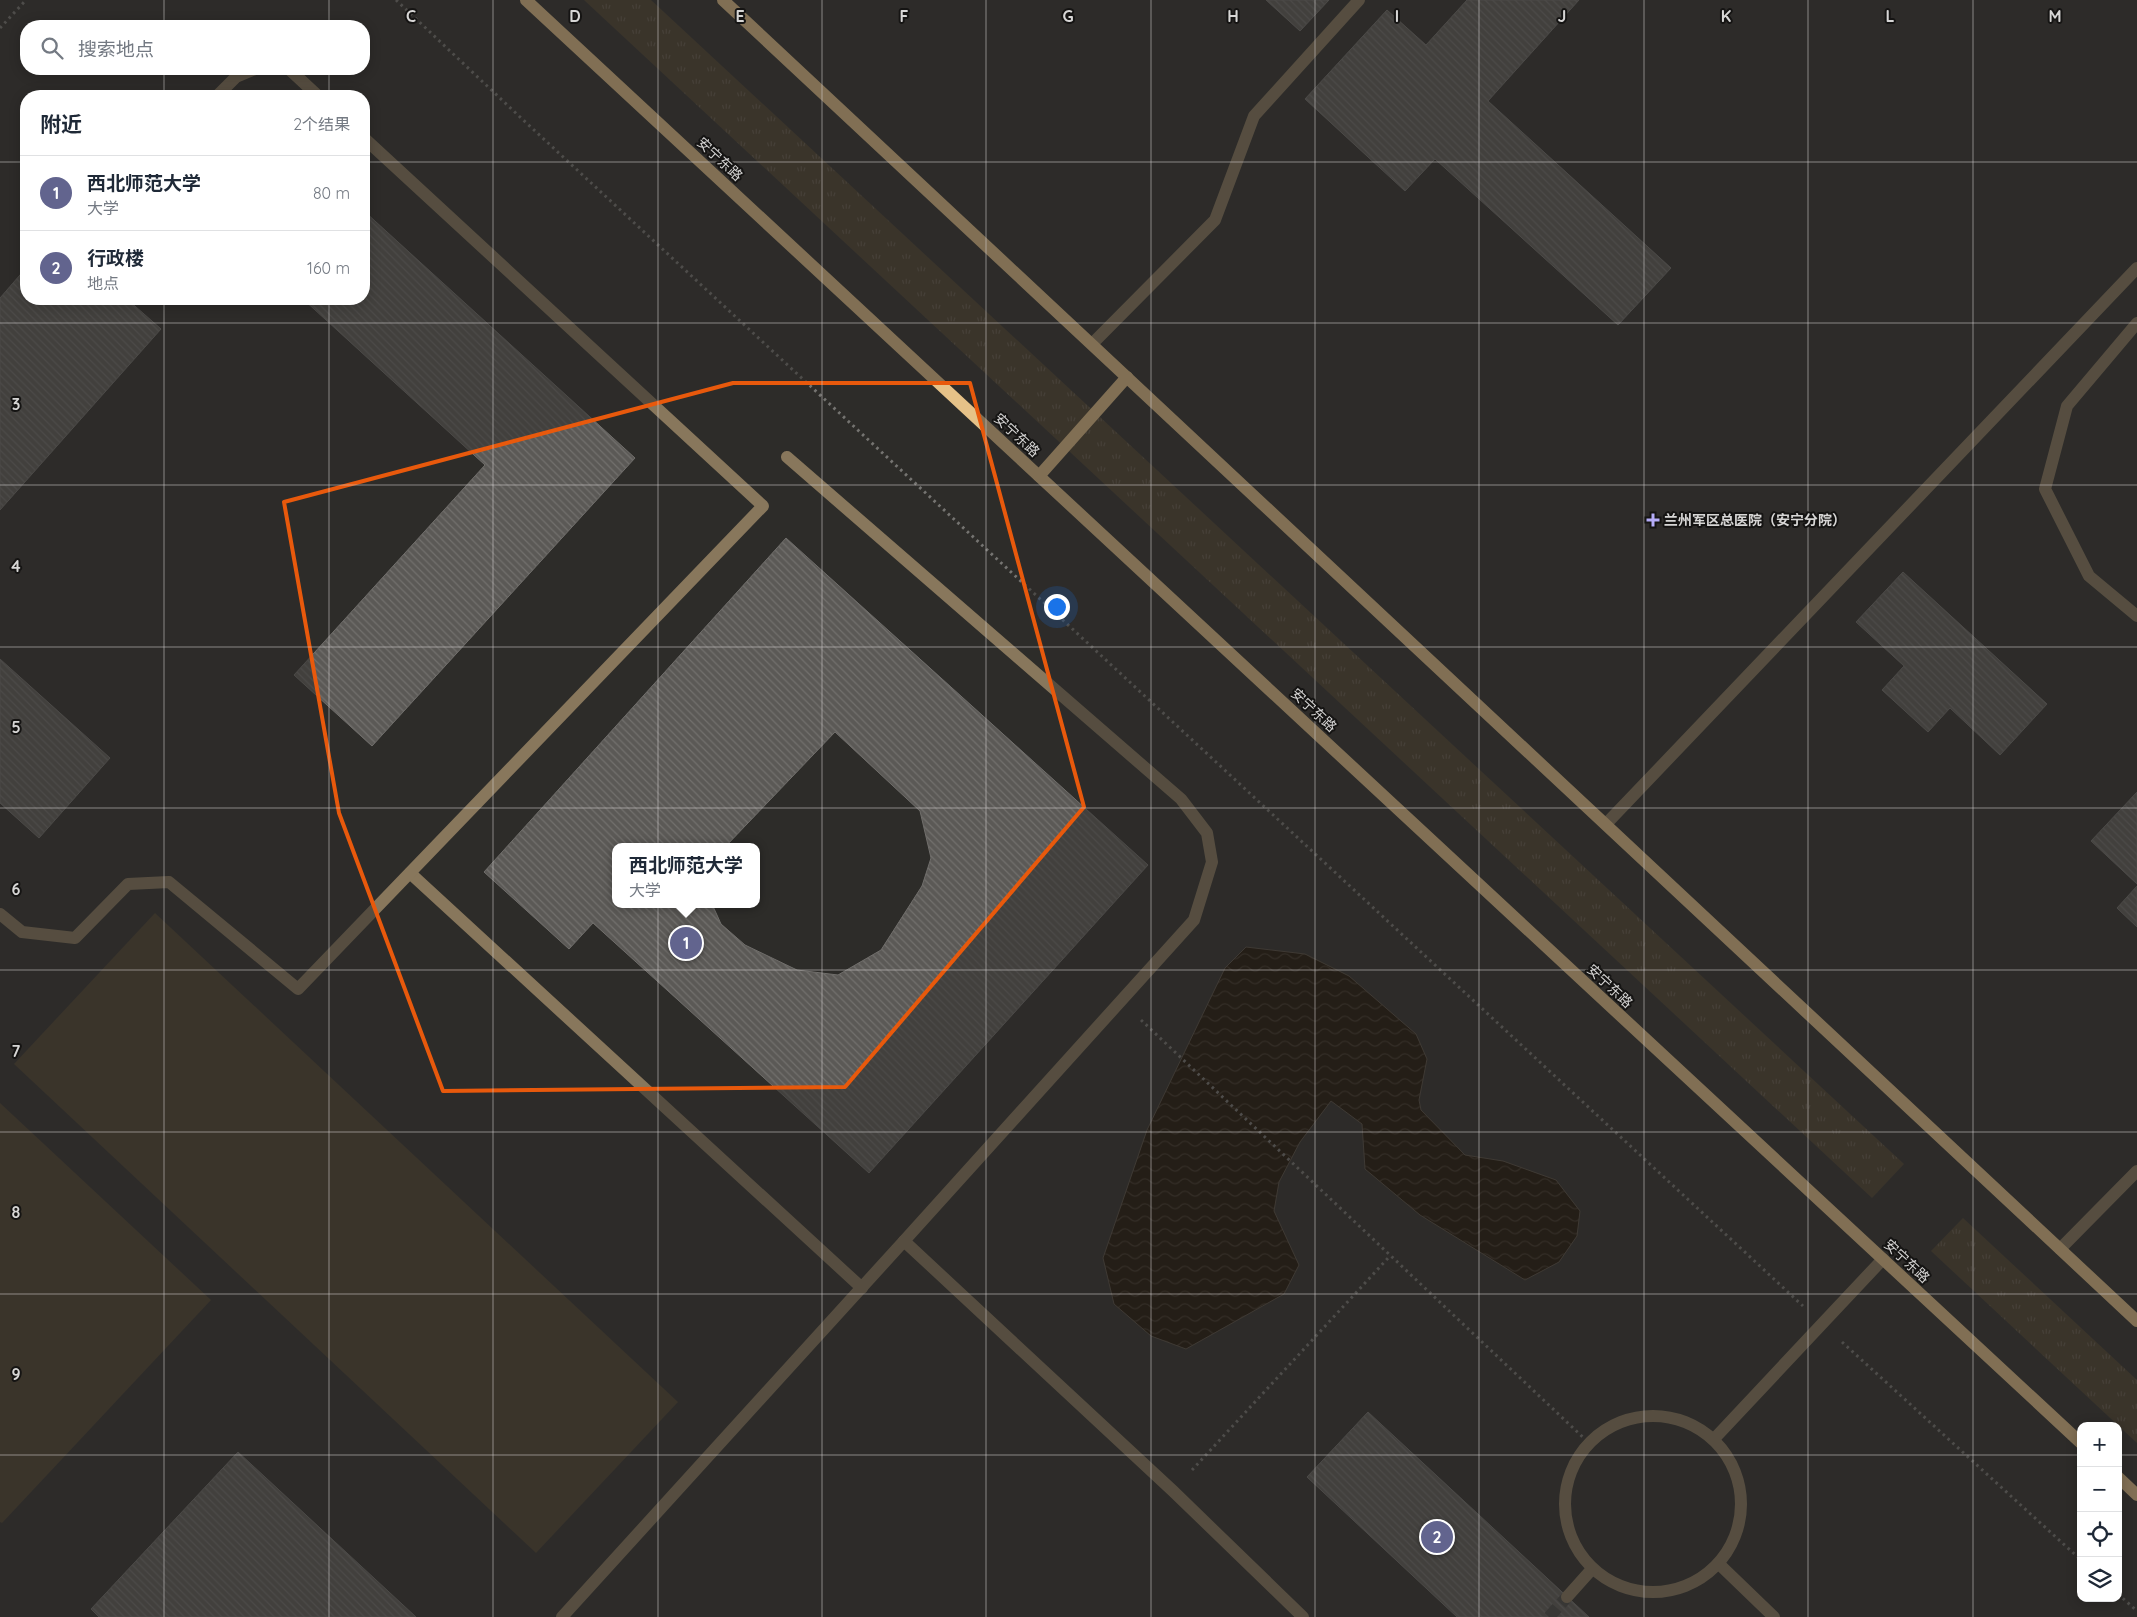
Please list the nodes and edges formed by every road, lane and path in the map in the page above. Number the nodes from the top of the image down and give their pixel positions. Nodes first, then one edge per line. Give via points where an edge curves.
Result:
1 (26, 0) edge
2 (396, 0) edge
3 (526, 0) edge
4 (723, 0) edge
5 (1359, 0) edge
6 (0, 28) edge
7 (241, 75) edge
8 (295, 75) edge
9 (223, 90) edge
10 (312, 90) edge
11 (370, 144) edge
12 (2137, 268) edge
13 (2137, 323) edge
14 (1092, 344) junction
15 (1127, 377) junction
16 (787, 457) dead end
17 (1039, 476) junction
18 (2137, 616) edge
19 (1606, 824) junction
20 (410, 873) junction
21 (0, 914) edge
22 (1120, 1001) junction
23 (2137, 1171) edge
24 (904, 1241) junction
25 (2060, 1249) junction
26 (1390, 1256) junction
27 (1883, 1259) junction
28 (862, 1288) junction
29 (2137, 1321) edge
30 (1822, 1324) junction
31 (1714, 1439) junction
32 (2077, 1439) edge
33 (1588, 1442) junction
34 (2122, 1482) edge
35 (1173, 1491) junction
36 (2137, 1495) edge
37 (2078, 1557) edge
38 (1718, 1564) junction
39 (1592, 1569) junction
40 (1567, 1597) tunnel mouth
41 (2122, 1598) edge
42 (2137, 1611) edge
43 (562, 1617) edge
44 (1303, 1617) edge
45 (1774, 1617) edge

1 - 6 path
2 - 30 path
3 - 17 main road, 安宁东路
4 - 14 main road
5 - 14 street via 1254,116 1215,220
7 - 9 street
8 - 10 street
11 - 20 street via 763,506
12 - 19 street
13 - 18 street via 2067,406 2044,489 2089,576
14 - 15 main road
15 - 17 main road
15 - 19 main road
16 - 22 street via 1180,799 1207,833 1212,862 1194,920
17 - 27 main road, 安宁东路
19 - 25 main road
20 - 21 street via 298,989 169,882 128,884 75,938 22,932
20 - 28 street
22 - 24 street
22 - 26 path
23 - 25 street
24 - 28 street
24 - 35 street
25 - 29 main road
26 - 33 path
26 - 35 path
27 - 30 street
27 - 32 main road, 安宁东路
28 - 43 street
30 - 31 street
30 - 37 path
31 - 33 street via 1684,1420 1650,1414 1616,1422
31 - 38 street via 1735,1467 1743,1501 1737,1535
33 - 39 street via 1569,1472 1564,1506 1571,1540
34 - 36 main road
35 - 44 street
38 - 39 street via 1690,1585 1656,1593 1622,1587
38 - 45 street
39 - 40 street
41 - 42 path

